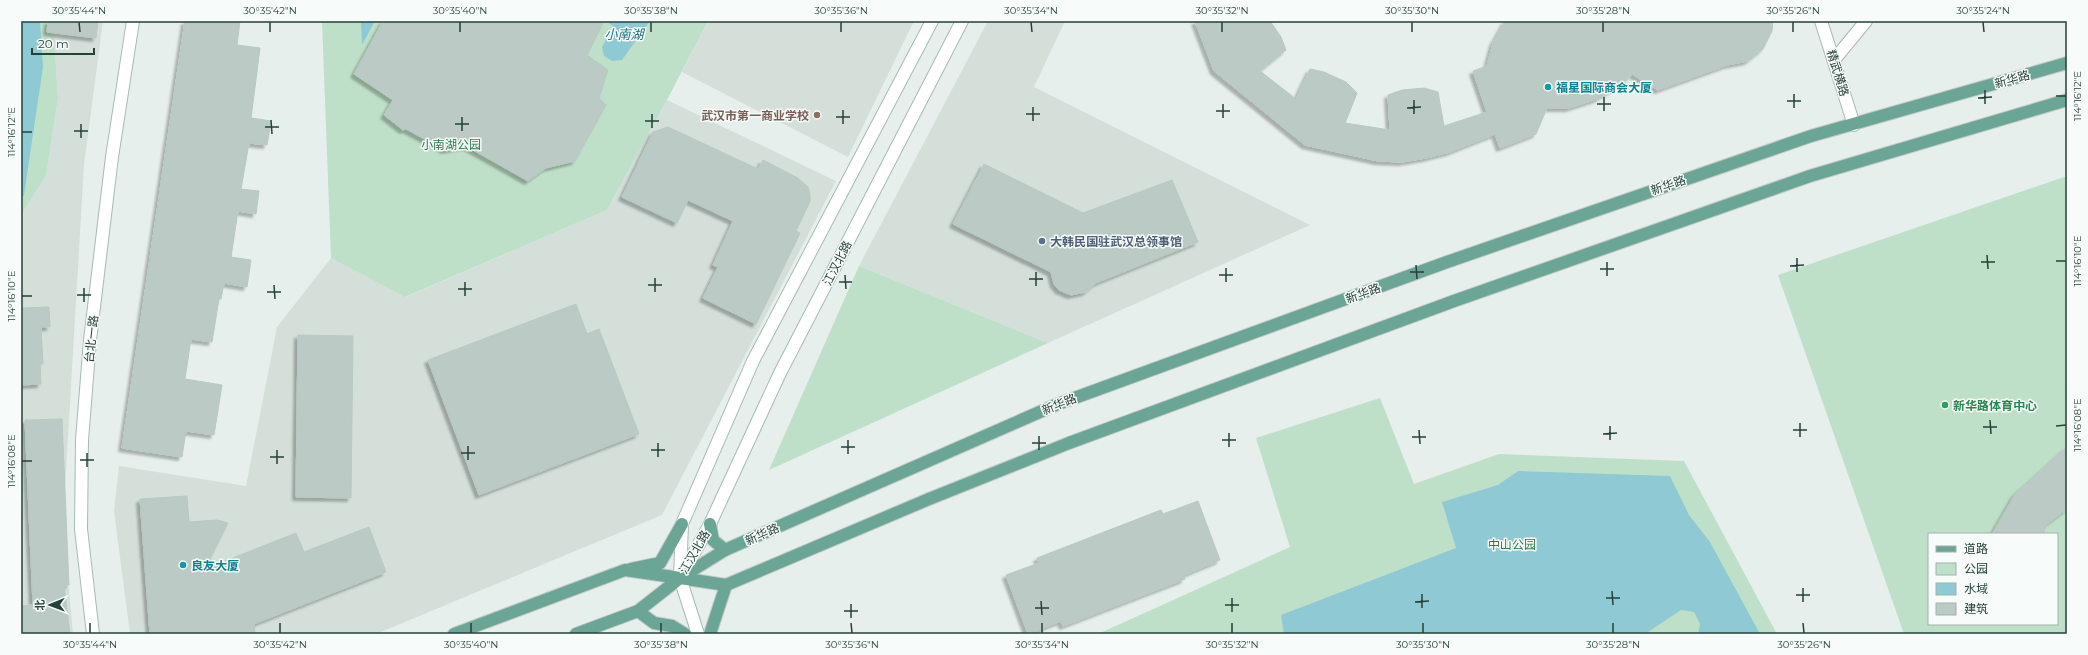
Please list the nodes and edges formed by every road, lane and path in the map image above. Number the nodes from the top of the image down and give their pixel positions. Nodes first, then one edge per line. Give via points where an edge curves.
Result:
1 (133, 21) edge
2 (932, 21) edge
3 (962, 21) edge
4 (1821, 21) edge
5 (1866, 21) edge
6 (1834, 60) junction
7 (2067, 64) edge
8 (2067, 100) edge
9 (1854, 125) junction
10 (682, 524) junction
11 (710, 524) junction
12 (725, 550) junction
13 (626, 570) junction
14 (680, 578) junction
15 (726, 586) junction
16 (638, 611) junction
17 (93, 634) edge
18 (454, 634) edge
19 (576, 634) edge
20 (685, 634) edge
21 (698, 634) edge
22 (710, 634) edge

1 - 17 main road, 台北一路 via 111,165 90,340 82,440 80,529
2 - 10 main road, 江汉北路 via 753,361
3 - 11 main road, 江汉北路 via 780,373
4 - 6 main road, 精武横路
5 - 6 main road
6 - 9 main road, 精武横路
7 - 9 main road, 新华路
8 - 15 main road via 1810,176 1454,301 1069,443 929,499
9 - 12 main road, 新华路 via 1811,136 1454,260 1058,404
10 - 13 main road via 660,563
10 - 14 main road, 江汉北路
11 - 12 main road via 713,540
11 - 14 main road, 江汉北路
12 - 14 main road, 新华路
13 - 14 main road
13 - 18 main road
14 - 15 main road
14 - 16 main road, 新华路
14 - 21 main road
15 - 22 main road
16 - 19 main road, 新华路
16 - 20 main road via 654,624 672,626

